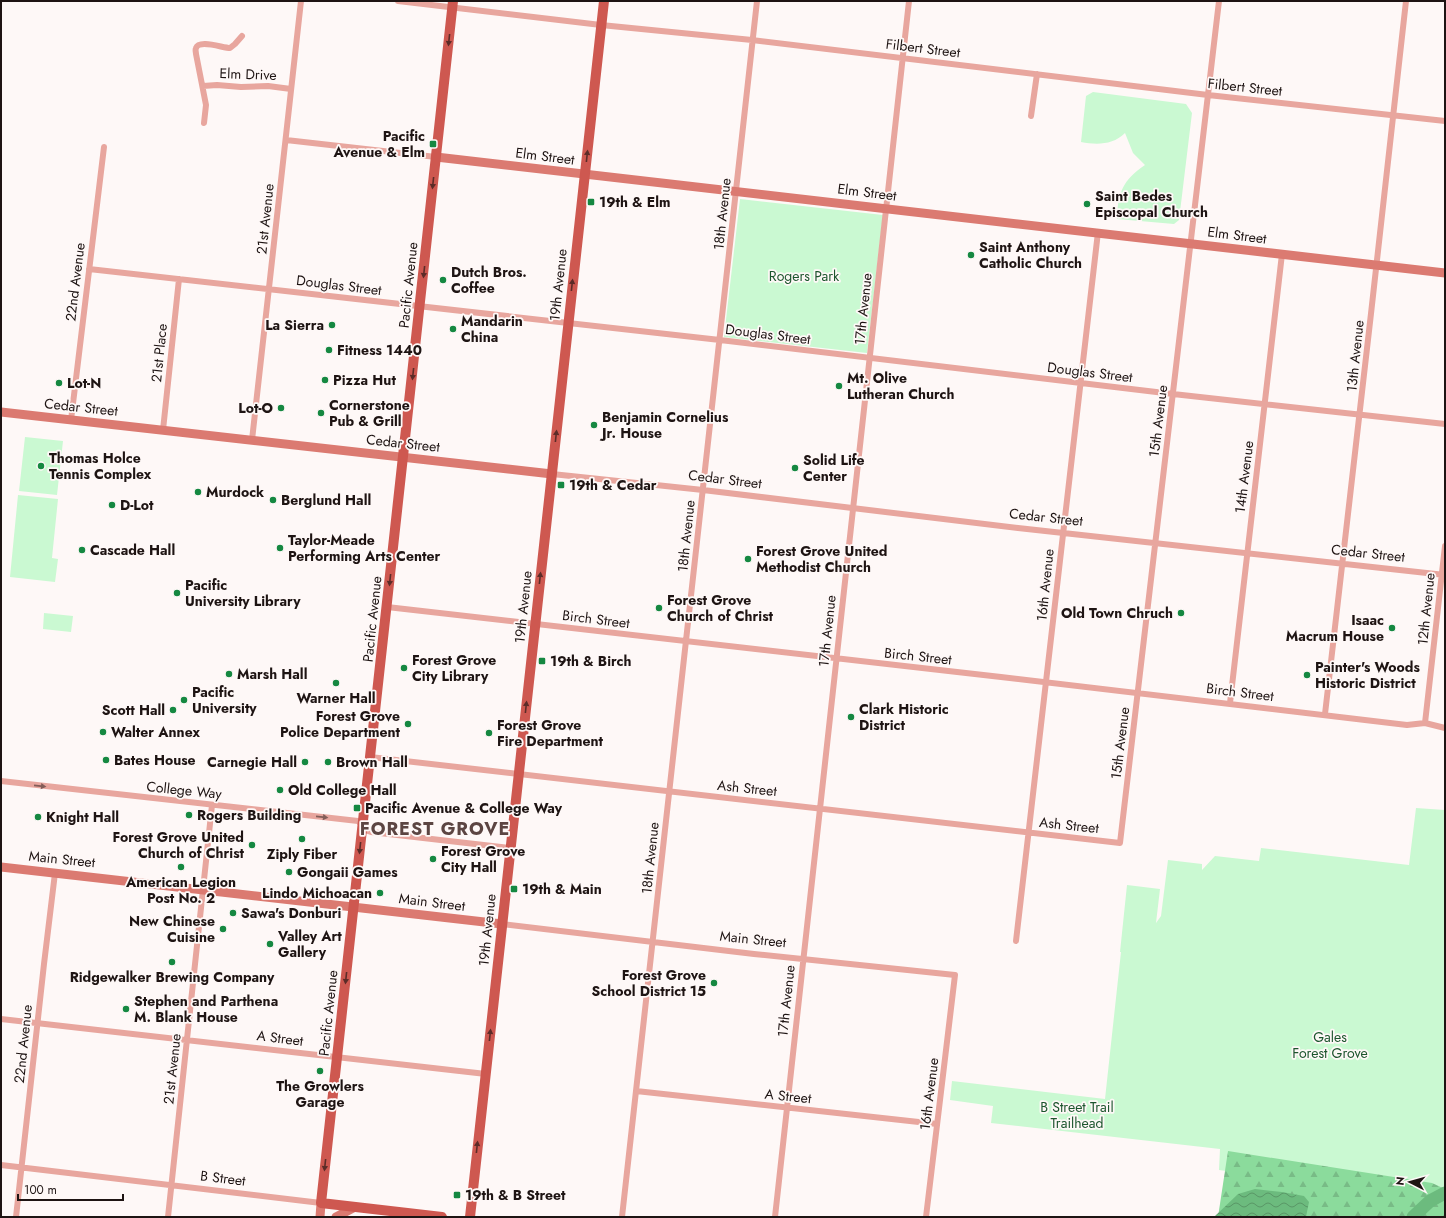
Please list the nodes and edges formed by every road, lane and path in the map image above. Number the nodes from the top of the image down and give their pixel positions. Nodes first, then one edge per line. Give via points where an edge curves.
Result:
1 (301, 1) edge
2 (398, 1) edge
3 (604, 1) edge
4 (757, 1) edge
5 (909, 1) edge
6 (1220, 1) edge
7 (1406, 1) edge
8 (453, 4) edge
9 (601, 25) junction
10 (242, 36) dead end
11 (752, 40) junction
12 (903, 58) junction
13 (1037, 74) junction
14 (203, 86) junction
15 (291, 88) junction
16 (1208, 95) junction
17 (1394, 115) junction
18 (1031, 116) dead end
19 (1445, 121) edge
20 (204, 123) dead end
21 (286, 140) junction
22 (104, 147) dead end
23 (436, 157) junction
24 (585, 175) junction
25 (736, 191) junction
26 (886, 209) junction
27 (1098, 232) junction
28 (1191, 244) junction
29 (1282, 254) junction
30 (1377, 265) junction
31 (89, 269) junction
32 (1445, 273) edge
33 (179, 279) junction
34 (269, 289) junction
35 (420, 307) junction
36 (568, 324) junction
37 (720, 340) junction
38 (869, 358) junction
39 (1081, 383) junction
40 (1173, 394) junction
41 (1266, 404) junction
42 (1, 412) edge
43 (1360, 415) junction
44 (71, 420) junction
45 (1445, 424) edge
46 (163, 430) junction
47 (252, 440) junction
48 (403, 458) junction
49 (552, 474) junction
50 (703, 490) junction
51 (853, 508) junction
52 (1063, 533) junction
53 (1156, 543) junction
54 (1445, 546) edge
55 (1247, 554) junction
56 (1341, 564) junction
57 (1443, 575) edge
58 (387, 607) junction
59 (535, 624) junction
60 (686, 641) junction
61 (836, 659) junction
62 (1046, 682) junction
63 (1138, 693) junction
64 (1230, 703) junction
65 (1325, 714) junction
66 (1426, 723) junction
67 (1445, 728) edge
68 (370, 757) junction
69 (519, 774) junction
70 (1, 781) edge
71 (669, 791) junction
72 (212, 805) junction
73 (819, 808) junction
74 (363, 825) junction
75 (1029, 833) junction
76 (1120, 843) joint
77 (510, 848) junction
78 (1, 867) edge
79 (55, 873) junction
80 (204, 889) junction
81 (354, 907) junction
82 (502, 924) junction
83 (1016, 941) dead end
84 (652, 942) junction
85 (803, 959) junction
86 (954, 975) joint
87 (1, 1019) edge
88 (38, 1023) junction
89 (187, 1040) junction
90 (337, 1057) junction
91 (486, 1074) junction
92 (636, 1091) junction
93 (786, 1108) junction
94 (937, 1124) junction
95 (1, 1165) edge
96 (21, 1168) junction
97 (171, 1186) junction
98 (321, 1203) junction
99 (355, 1207) junction
100 (16, 1217) edge
101 (168, 1217) edge
102 (320, 1217) edge
103 (336, 1217) edge
104 (442, 1217) edge
105 (470, 1217) edge
106 (622, 1217) edge
107 (774, 1217) edge
108 (926, 1217) edge

1 - 15 street, 21st Avenue
2 - 8 street, Filbert Street
3 - 9 main road, 19th Avenue
4 - 11 street, 18th Avenue
5 - 12 street, 17th Avenue
6 - 16 street, 15th Avenue
7 - 17 street, 13th Avenue
8 - 9 street, Filbert Street
8 -> 23 main road, Pacific Avenue
9 - 11 street, Filbert Street
24 -> 9 main road, 19th Avenue
10 - 14 street via 230,48 207,43 197,45 196,54
11 - 12 street, Filbert Street
11 - 25 street, 18th Avenue
12 - 13 street, Filbert Street
12 - 26 street, 17th Avenue
13 - 16 street, Filbert Street
13 - 18 street
14 - 15 street, Elm Drive
14 - 20 street via 206,105
15 - 21 street, 21st Avenue
16 - 17 street, Filbert Street
16 - 28 street, 15th Avenue
17 - 19 street, Filbert Street
17 - 30 street, 13th Avenue
21 - 23 street, Elm Street
21 - 34 street, 21st Avenue
22 - 31 street, 22nd Avenue
23 - 24 street, Elm Street
23 -> 35 main road, Pacific Avenue
24 - 25 street, Elm Street
36 -> 24 main road, 19th Avenue
25 - 26 street, Elm Street
25 - 37 street, 18th Avenue
26 - 27 street, Elm Street
26 - 38 street, 17th Avenue
27 - 28 street, Elm Street
27 - 39 street, 16th Avenue
28 - 29 street, Elm Street
28 - 40 street, 15th Avenue
29 - 30 street, Elm Street
29 - 41 street, 14th Avenue
30 - 32 street, Elm Street
30 - 43 street, 13th Avenue
31 - 33 street, Douglas Street
31 - 44 street, 22nd Avenue
33 - 34 street, Douglas Street
33 - 46 street, 21st Place
34 - 35 street, Douglas Street
34 - 47 street, 21st Avenue
35 - 36 street, Douglas Street
35 -> 48 main road, Pacific Avenue
36 - 37 street, Douglas Street
49 -> 36 main road, 19th Avenue
37 - 38 street, Douglas Street
37 - 50 street, 18th Avenue
38 - 39 street, Douglas Street
38 - 51 street, 17th Avenue
39 - 40 street, Douglas Street
39 - 52 street, 16th Avenue
40 - 41 street, Douglas Street
40 - 53 street, 15th Avenue
41 - 43 street, Douglas Street
41 - 55 street, 14th Avenue
42 - 44 street, Cedar Street
43 - 45 street, Douglas Street
43 - 56 street, 13th Avenue
44 - 46 street, Cedar Street
46 - 47 street, Cedar Street
47 - 48 street, Cedar Street
48 - 49 street, Cedar Street
48 -> 58 main road, Pacific Avenue
49 - 50 street, Cedar Street
59 -> 49 main road, 19th Avenue
50 - 51 street, Cedar Street
50 - 60 street, 18th Avenue
51 - 52 street, Cedar Street
51 - 61 street, 17th Avenue
52 - 53 street, Cedar Street
52 - 62 street, 16th Avenue
53 - 55 street, Cedar Street
53 - 63 street, 15th Avenue
54 - 57 street, 12th Avenue
55 - 56 street, Cedar Street
55 - 64 street, 14th Avenue
56 - 57 street, Cedar Street
56 - 65 street, 13th Avenue
57 - 66 street, 12th Avenue
58 - 59 street, Birch Street
58 - 68 main road, Pacific Avenue
59 - 60 street, Birch Street
69 -> 59 main road, 19th Avenue
60 - 61 street, Birch Street
60 - 71 street, 18th Avenue
61 - 62 street, Birch Street
61 - 73 street, 17th Avenue
62 - 63 street, Birch Street
62 - 75 street, 16th Avenue
63 - 64 street, Birch Street
63 - 76 street, 15th Avenue
64 - 65 street, Birch Street
65 - 66 street, Birch Street via 1407,725
66 - 67 street, Birch Street
68 - 69 street, Ash Street
68 - 74 main road, Pacific Avenue
69 - 71 street, Ash Street
69 - 77 main road, 19th Avenue
70 -> 72 street, College Way
71 - 73 street, Ash Street
71 - 84 street, 18th Avenue
72 -> 74 street, College Way via 358,821
72 - 80 street, 21st Avenue
73 - 75 street, Ash Street
73 - 85 street, 17th Avenue
74 - 77 street, College Way via 371,832
74 -> 81 main road, Pacific Avenue
75 - 76 street, Ash Street
75 - 83 street, 16th Avenue
77 - 82 main road, 19th Avenue
78 - 79 street, Main Street
79 - 80 street, Main Street
79 - 88 street, 22nd Avenue
80 - 81 street, Main Street
80 - 89 street, 21st Avenue
81 - 82 street, Main Street
81 -> 90 main road, Pacific Avenue
82 - 84 street, Main Street
91 -> 82 main road, 19th Avenue
84 - 85 street, Main Street
84 - 92 street, 18th Avenue
85 - 86 street, Main Street
85 - 93 street, 17th Avenue
86 - 94 street, 16th Avenue
87 - 88 street, A Street
88 - 89 street, A Street
88 - 96 street, 22nd Avenue
89 - 90 street, A Street
89 - 97 street, 21st Avenue
90 - 91 street, A Street
90 -> 98 main road, Pacific Avenue
105 -> 91 main road, 19th Avenue
92 - 93 street, A Street
92 - 106 street, 18th Avenue
93 - 94 street, A Street
93 - 107 street, 17th Avenue
94 - 108 street, 16th Avenue
95 - 96 street, B Street
96 - 97 street, B Street
96 - 100 street, 22nd Avenue
97 - 98 street, B Street
97 - 101 street, 21st Avenue
98 - 99 main road, B Street
98 - 102 street, Pacific Avenue
99 - 103 street
99 - 104 main road, B Street

